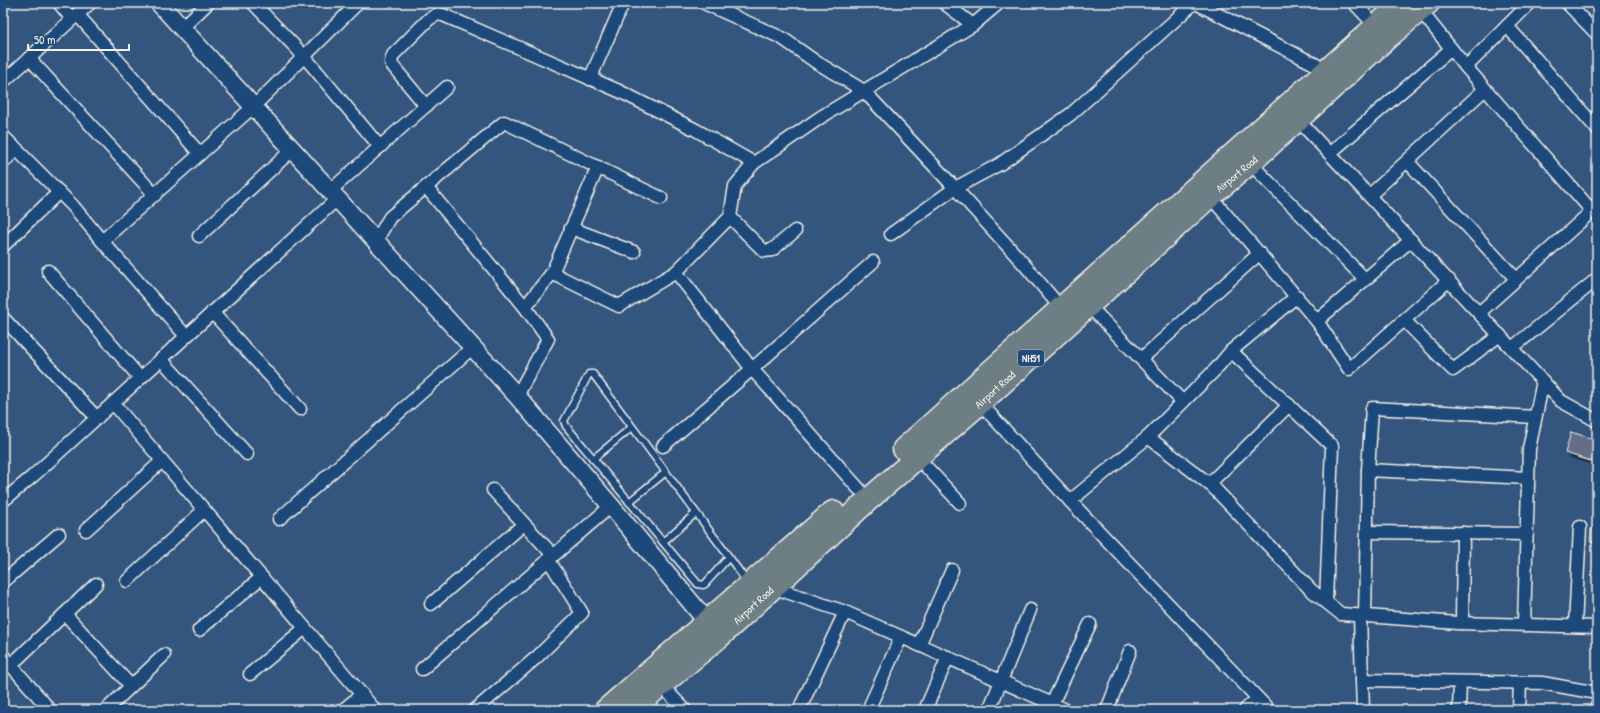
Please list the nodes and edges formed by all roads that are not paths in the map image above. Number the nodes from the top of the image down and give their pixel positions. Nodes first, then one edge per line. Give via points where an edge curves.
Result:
1 (59, 3) edge
2 (90, 3) edge
3 (159, 3) edge
4 (208, 3) edge
5 (253, 3) edge
6 (358, 3) edge
7 (623, 3) edge
8 (704, 3) edge
9 (944, 3) edge
10 (999, 3) edge
11 (1195, 3) edge
12 (1354, 3) edge
13 (1530, 3) edge
14 (1567, 3) edge
15 (1417, 5) edge
16 (75, 17) junction
17 (973, 26) junction
18 (1376, 26) junction
19 (1507, 26) junction
20 (182, 28) junction
21 (1597, 34) edge
22 (1451, 49) junction
23 (304, 56) junction
24 (29, 58) junction
25 (1466, 67) junction
26 (1328, 71) junction
27 (590, 79) junction
28 (3, 82) edge
29 (448, 87) dead end
30 (1485, 89) junction
31 (864, 91) junction
32 (253, 106) junction
33 (426, 106) junction
34 (1298, 120) junction
35 (1597, 129) edge
36 (3, 136) edge
37 (380, 147) junction
38 (17, 149) junction
39 (292, 150) junction
40 (1330, 152) junction
41 (200, 154) junction
42 (1407, 161) junction
43 (3, 162) edge
44 (754, 163) junction
45 (1250, 163) junction
46 (598, 167) junction
47 (426, 187) junction
48 (955, 188) junction
49 (59, 192) junction
50 (155, 195) junction
51 (333, 195) junction
52 (1370, 195) junction
53 (1210, 196) junction
54 (661, 198) dead end
55 (730, 217) junction
56 (572, 228) junction
57 (795, 231) dead end
58 (891, 234) dead end
59 (199, 236) dead end
60 (1411, 240) junction
61 (102, 241) junction
62 (376, 241) junction
63 (3, 246) edge
64 (634, 252) dead end
65 (1260, 253) junction
66 (873, 262) dead end
67 (48, 271) dead end
68 (676, 272) junction
69 (552, 273) junction
70 (1366, 279) junction
71 (1516, 279) junction
72 (1449, 280) junction
73 (1597, 280) edge
74 (1297, 296) junction
75 (1090, 306) junction
76 (525, 307) junction
77 (1062, 308) junction
78 (212, 312) junction
79 (1479, 313) junction
80 (3, 318) edge
81 (1404, 320) junction
82 (1317, 321) junction
83 (1500, 335) junction
84 (186, 336) junction
85 (472, 347) junction
86 (1512, 348) junction
87 (1231, 351) junction
88 (161, 359) junction
89 (1141, 359) junction
90 (752, 369) junction
91 (140, 378) junction
92 (1543, 382) junction
93 (517, 396) junction
94 (1183, 402) junction
95 (113, 403) junction
96 (980, 404) junction
97 (1289, 405) junction
98 (300, 409) dead end
99 (1535, 417) junction
100 (97, 418) junction
101 (1597, 421) edge
102 (632, 427) junction
103 (1148, 437) junction
104 (663, 446) dead end
105 (247, 454) dead end
106 (917, 457) junction
107 (593, 459) junction
108 (162, 461) junction
109 (1368, 470) junction
110 (666, 472) junction
111 (1528, 478) junction
112 (1209, 484) junction
113 (859, 489) junction
114 (493, 490) dead end
115 (3, 501) edge
116 (1070, 501) junction
117 (629, 502) junction
118 (960, 503) dead end
119 (611, 506) junction
120 (204, 510) junction
121 (696, 513) junction
122 (280, 519) dead end
123 (524, 524) junction
124 (1580, 527) dead end
125 (86, 530) dead end
126 (1367, 532) junction
127 (1463, 533) junction
128 (59, 534) dead end
129 (1527, 534) junction
130 (663, 542) junction
131 (550, 557) junction
132 (729, 557) junction
133 (952, 570) dead end
134 (262, 577) junction
135 (127, 581) dead end
136 (3, 582) edge
137 (96, 584) dead end
138 (749, 585) junction
139 (772, 587) junction
140 (1326, 602) junction
141 (431, 604) dead end
142 (1030, 610) dead end
143 (845, 612) junction
144 (65, 614) junction
145 (1363, 616) junction
146 (1462, 623) junction
147 (1090, 624) dead end
148 (1524, 625) junction
149 (1575, 626) junction
150 (1597, 627) edge
151 (305, 628) junction
152 (713, 629) junction
153 (198, 630) dead end
154 (901, 637) junction
155 (919, 645) junction
156 (1130, 651) dead end
157 (164, 655) dead end
158 (948, 657) junction
159 (7, 661) edge
160 (422, 669) dead end
161 (250, 674) dead end
162 (1362, 680) junction
163 (1001, 681) junction
164 (1460, 682) junction
165 (1520, 683) junction
166 (661, 685) junction
167 (131, 686) junction
168 (1597, 693) edge
169 (362, 694) junction
170 (1257, 699) junction
171 (1597, 706) edge
172 (1050, 707) edge
173 (50, 710) edge
174 (106, 710) edge
175 (343, 710) edge
176 (375, 710) edge
177 (475, 710) edge
178 (606, 710) edge
179 (631, 710) edge
180 (685, 710) edge
181 (799, 710) edge
182 (868, 710) edge
183 (925, 710) edge
184 (989, 710) edge
185 (1066, 710) edge
186 (1107, 710) edge
187 (1245, 710) edge
188 (1269, 710) edge
189 (1363, 710) edge
190 (1460, 710) edge
191 (1519, 710) edge
192 (1597, 710) edge

1 - 16 street
2 - 16 street
3 - 20 street
4 - 20 street
5 - 23 street
6 - 23 street
7 - 27 street
8 - 31 street via 782,38
9 - 17 street
10 - 17 street
11 - 26 street
11 - 48 street via 1071,114 1000,164
12 - 18 street
13 - 19 street
14 - 21 street
15 - 18 highway, Airport Road / NH51
15 - 22 street
15 - 34 highway, Airport Road / NH51 via 1388,37
16 - 24 street
16 - 41 street
17 - 31 street
18 - 26 highway, Airport Road / NH51
19 - 25 street
19 - 35 street
20 - 32 street
22 - 25 street
22 - 40 street
23 - 32 street
23 - 37 street
24 - 28 street
24 - 50 street
25 - 30 street
26 - 77 highway, Airport Road / NH51
27 - 33 street via 438,14 429,19 393,55 391,62
27 - 44 street via 696,130
29 - 33 street
30 - 42 street
30 - 71 street via 1592,211
31 - 44 street
31 - 48 street
32 - 39 street
32 - 41 street
33 - 37 street
34 - 40 street
34 - 45 highway, Airport Road / NH51
36 - 38 street
37 - 51 street
38 - 43 street
38 - 49 street
39 - 51 street
39 - 59 street
40 - 52 street
41 - 50 street
42 - 52 street
42 - 71 street
44 - 55 street via 735,186
45 - 53 highway, Airport Road / NH51
45 - 70 street
46 - 47 street via 504,122
46 - 54 street
46 - 56 street
47 - 62 street via 390,217
47 - 76 street
48 - 58 street
48 - 77 street
49 - 61 street
49 - 63 street
50 - 61 street
51 - 62 street
51 - 78 street
52 - 60 street
53 - 65 street
53 - 75 highway, Airport Road / NH51
55 - 57 street via 764,251 772,250
55 - 68 street
56 - 64 street
56 - 69 street
60 - 70 street
60 - 72 street
61 - 84 street
62 - 85 street
65 - 74 street
65 - 89 street
66 - 90 street
67 - 91 street
68 - 69 street via 619,306
68 - 90 street
69 - 76 street
70 - 82 street
71 - 79 street
72 - 79 street
72 - 81 street
73 - 86 street
74 - 82 street
74 - 87 street
75 - 89 street
75 - 96 highway, Airport Road / NH51
76 - 93 street via 548,339
77 - 113 highway, Airport Road / NH51
78 - 84 street
78 - 98 street
79 - 83 street
80 - 100 street
81 - 82 street via 1349,369
81 - 83 street via 1453,370
83 - 86 street
84 - 88 street
85 - 93 street
85 - 122 street
86 - 92 street
87 - 94 street
87 - 97 street
88 - 91 street
88 - 105 street
89 - 94 street
90 - 104 street
90 - 113 street
91 - 95 street
92 - 99 street
92 - 101 street via 1561,401
93 - 119 street
94 - 103 street
95 - 100 street
95 - 108 street
96 - 106 highway, Airport Road / NH51
96 - 116 street
97 - 112 street
97 - 140 street via 1332,446
99 - 109 street via 1372,408
99 - 111 street via 1529,449
100 - 115 street
102 - 107 lane
102 - 107 lane via 593,374 589,374 564,424
102 - 110 lane
103 - 112 street
103 - 116 street
106 - 118 street
106 - 139 highway, Airport Road / NH51
107 - 117 lane
108 - 120 street
108 - 125 street
109 - 111 street
109 - 126 street
110 - 117 lane
110 - 121 lane
111 - 129 street
112 - 140 street via 1311,590
113 - 138 highway, Airport Road / NH51
114 - 123 street
116 - 170 street
117 - 130 lane
119 - 131 street
119 - 152 street
120 - 134 street
120 - 135 street
121 - 130 lane
121 - 132 lane
123 - 131 street
123 - 141 street
124 - 149 street
126 - 127 street
126 - 145 street
127 - 129 street
127 - 146 street
128 - 136 street
129 - 148 street
130 - 132 lane via 700,585 705,584
131 - 160 street
131 - 177 street via 582,613 537,657
132 - 138 lane
133 - 155 street
134 - 151 street
134 - 153 street
137 - 144 street
138 - 152 highway, Airport Road / NH51
139 - 143 street
139 - 152 highway, Airport Road / NH51
140 - 145 street via 1341,614
142 - 163 street
143 - 154 street
143 - 181 street
144 - 159 street
144 - 167 street
145 - 146 street
145 - 162 street
146 - 148 street
147 - 172 street
148 - 149 street
149 - 150 street
151 - 161 street
151 - 169 street
152 - 166 highway, Airport Road / NH51
152 - 178 highway, Airport Road / NH51
154 - 155 street
154 - 182 street
155 - 158 street
156 - 186 street
157 - 167 street
158 - 163 street
158 - 183 street
159 - 173 street
162 - 164 street
162 - 189 street
163 - 172 street
163 - 184 street
164 - 165 street
164 - 190 street
165 - 168 street via 1542,683
165 - 191 street
166 - 179 highway, Airport Road / NH51
166 - 180 street
167 - 174 street
169 - 175 street
169 - 176 street
170 - 187 street
170 - 188 street
171 - 192 street
172 - 185 street

